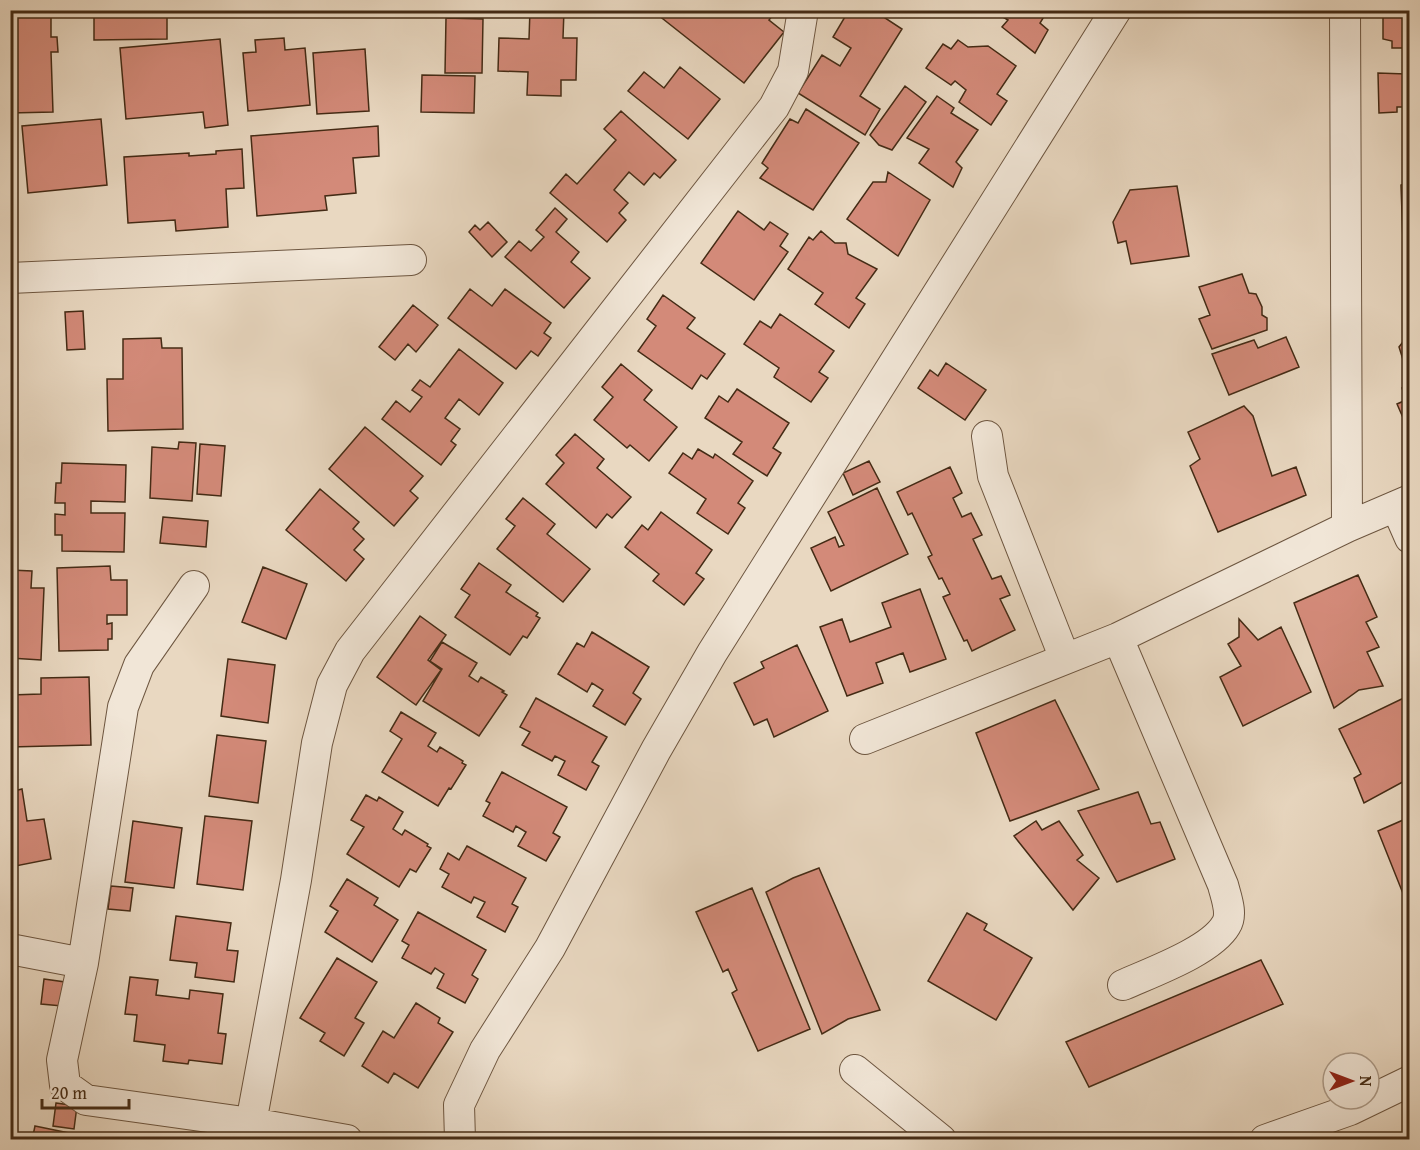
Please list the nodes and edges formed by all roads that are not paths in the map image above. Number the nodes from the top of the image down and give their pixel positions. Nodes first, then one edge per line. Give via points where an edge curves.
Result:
1 (803, 10) edge
2 (1116, 10) edge
3 (1345, 10) edge
4 (411, 260) dead end
5 (10, 278) edge
6 (987, 436) dead end
7 (1403, 503) edge
8 (1347, 527) junction
9 (1410, 538) edge
10 (194, 586) dead end
11 (1118, 638) junction
12 (1065, 659) junction
13 (866, 739) dead end
14 (10, 949) edge
15 (83, 963) junction
16 (1124, 985) dead end
17 (855, 1070) dead end
18 (1410, 1081) edge
19 (251, 1123) junction
20 (347, 1140) edge
21 (460, 1140) edge
22 (941, 1140) edge
23 (1265, 1140) edge

1 - 19 street via 793,71 774,107 350,651 332,685 316,743 296,880
2 - 21 street via 712,653 550,948 486,1050 459,1105
3 - 8 street
4 - 5 street
6 - 12 street via 993,476
7 - 8 street
7 - 9 street
8 - 11 street
10 - 15 street via 139,665 123,707
11 - 12 street
11 - 16 street via 1228,903 1228,924 1210,944
12 - 13 street
14 - 15 street
15 - 19 street via 62,1060 65,1085 86,1100
17 - 22 street
18 - 23 street via 1350,1110
19 - 20 street

